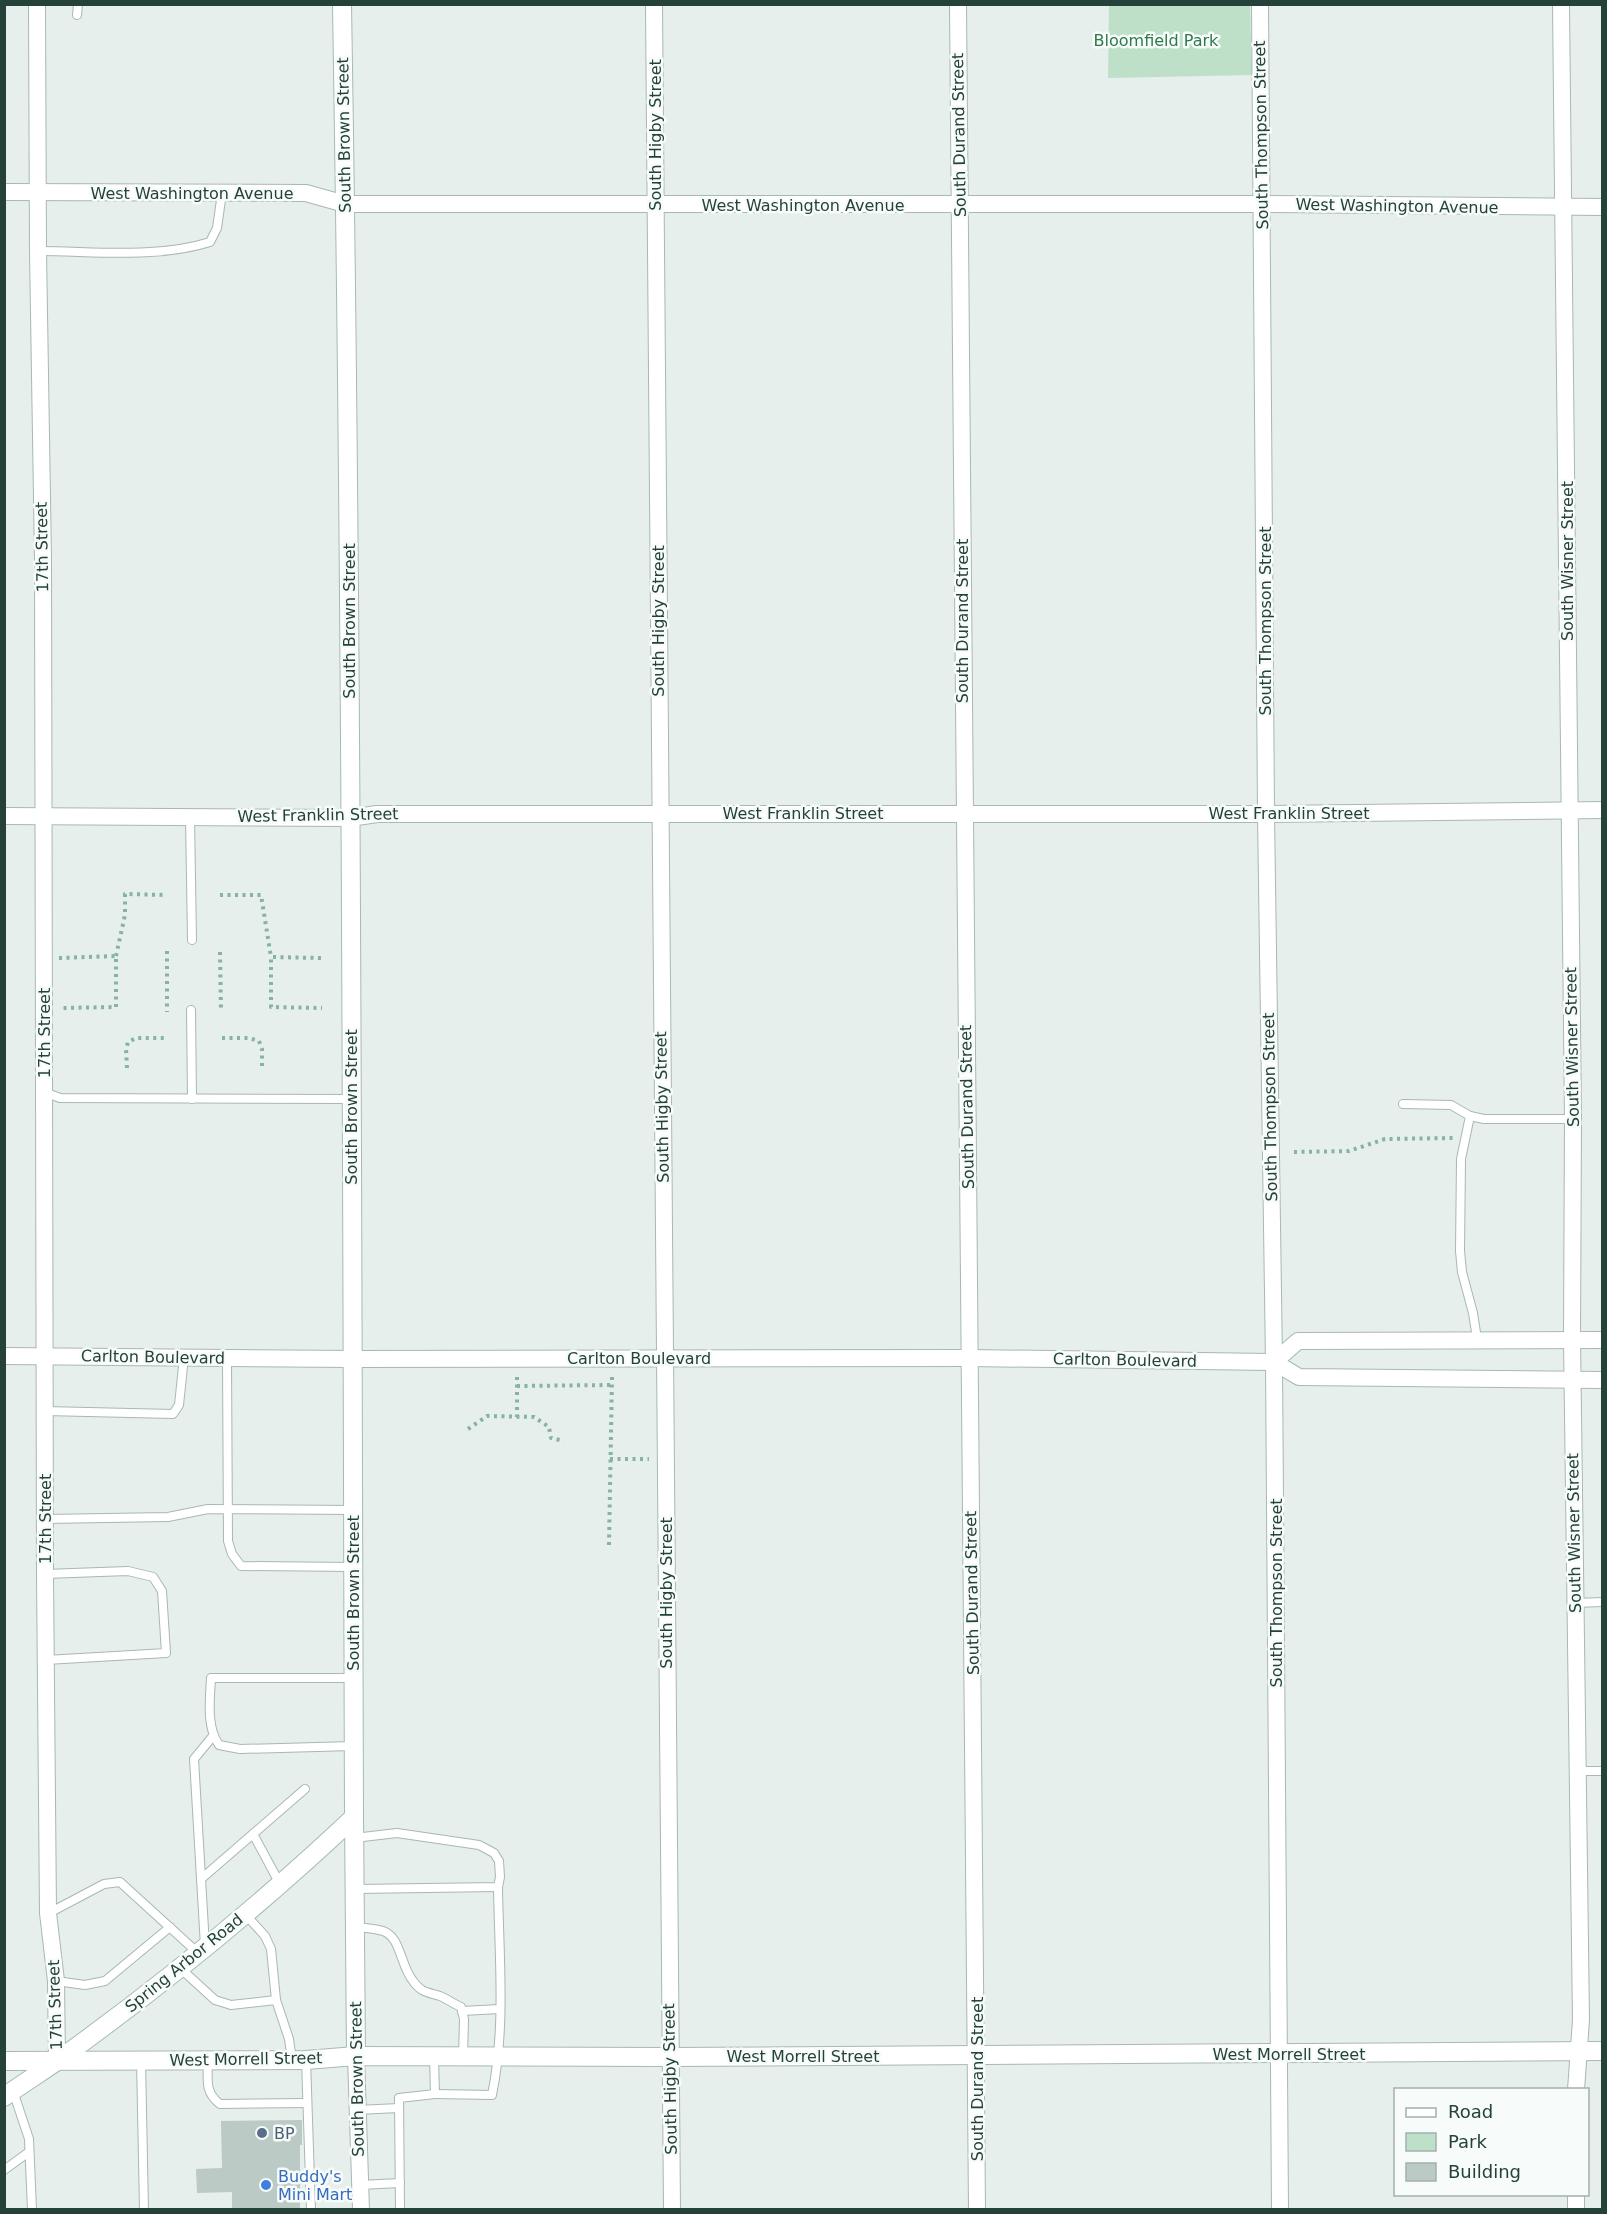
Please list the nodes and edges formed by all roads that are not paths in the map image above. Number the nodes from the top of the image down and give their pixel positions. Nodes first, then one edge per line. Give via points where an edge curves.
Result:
1 (37, 4) edge
2 (78, 4) edge
3 (342, 4) edge
4 (654, 4) edge
5 (958, 4) edge
6 (1260, 4) edge
7 (1561, 4) edge
8 (77, 15) dead end
9 (4, 192) edge
10 (38, 192) junction
11 (222, 193) junction
12 (345, 204) junction
13 (960, 204) junction
14 (1261, 204) junction
15 (655, 205) junction
16 (1564, 207) junction
17 (1602, 207) edge
18 (38, 251) junction
19 (1569, 810) junction
20 (1602, 810) edge
21 (659, 813) junction
22 (964, 813) junction
23 (1266, 814) junction
24 (4, 816) edge
25 (43, 817) junction
26 (190, 817) junction
27 (350, 818) junction
28 (192, 940) dead end
29 (190, 1010) dead end
30 (44, 1092) junction
31 (192, 1099) junction
32 (351, 1099) junction
33 (1403, 1104) dead end
34 (1470, 1116) junction
35 (1573, 1119) junction
36 (1477, 1339) junction
37 (1572, 1339) junction
38 (1602, 1340) edge
39 (45, 1355) junction
40 (4, 1356) edge
41 (184, 1357) junction
42 (227, 1358) junction
43 (664, 1358) junction
44 (970, 1358) junction
45 (352, 1359) junction
46 (1274, 1362) junction
47 (1573, 1380) junction
48 (1602, 1380) edge
49 (45, 1411) junction
50 (229, 1509) junction
51 (354, 1510) junction
52 (44, 1519) junction
53 (354, 1567) junction
54 (45, 1574) junction
55 (1602, 1602) edge
56 (1575, 1603) junction
57 (46, 1660) junction
58 (353, 1678) junction
59 (213, 1736) junction
60 (353, 1746) junction
61 (1578, 1771) junction
62 (1602, 1771) edge
63 (305, 1789) dead end
64 (354, 1817) junction
65 (253, 1834) junction
66 (354, 1838) junction
67 (201, 1879) junction
68 (280, 1885) junction
69 (498, 1887) junction
70 (354, 1889) junction
71 (48, 1913) junction
72 (244, 1914) junction
73 (170, 1927) junction
74 (355, 1927) junction
75 (201, 1950) junction
76 (180, 1968) junction
77 (56, 1981) junction
78 (276, 2000) junction
79 (500, 2009) junction
80 (462, 2011) junction
81 (1579, 2051) junction
82 (1602, 2051) edge
83 (1279, 2053) junction
84 (977, 2055) junction
85 (356, 2056) junction
86 (434, 2056) junction
87 (463, 2057) junction
88 (499, 2057) junction
89 (670, 2057) junction
90 (141, 2060) junction
91 (208, 2060) junction
92 (299, 2060) junction
93 (4, 2061) edge
94 (57, 2061) junction
95 (1576, 2088) edge
96 (9, 2094) edge
97 (435, 2094) junction
98 (307, 2103) junction
99 (399, 2109) junction
100 (357, 2110) junction
101 (29, 2152) junction
102 (4, 2170) edge
103 (400, 2183) junction
104 (360, 2185) junction
105 (32, 2210) edge
106 (144, 2210) edge
107 (310, 2210) edge
108 (361, 2210) edge
109 (400, 2210) edge
110 (672, 2210) edge
111 (977, 2210) edge
112 (1280, 2210) edge

1 - 10 street, 17th Street
2 - 8 lane
3 - 12 main road, South Brown Street
4 - 15 street, South Higby Street
5 - 13 street, South Durand Street
6 - 14 street, South Thompson Street
7 - 16 street, South Wisner Street
9 - 10 street, West Washington Avenue
10 - 11 street, West Washington Avenue
10 - 18 street, 17th Street
11 - 12 street, West Washington Avenue via 306,193
11 - 18 lane via 217,228 210,242 189,249
12 - 15 street, West Washington Avenue
12 - 27 main road, South Brown Street
13 - 14 street, West Washington Avenue
13 - 15 street, West Washington Avenue
13 - 22 street, South Durand Street
14 - 16 street, West Washington Avenue
14 - 23 street, South Thompson Street
15 - 21 street, South Higby Street
16 - 17 street, West Washington Avenue
16 - 19 street, South Wisner Street
18 - 25 street, 17th Street
19 - 20 street, West Franklin Street
19 - 23 street, West Franklin Street
19 - 35 street, South Wisner Street
21 - 22 street, West Franklin Street
21 - 27 street, West Franklin Street via 377,814
21 - 43 street, South Higby Street
22 - 23 street, West Franklin Street
22 - 44 street, South Durand Street
23 - 46 street, South Thompson Street
24 - 25 street, West Franklin Street
25 - 26 street, West Franklin Street
25 - 30 street, 17th Street
26 - 27 street, West Franklin Street
26 - 28 lane
27 - 32 main road, South Brown Street
29 - 31 lane
30 - 31 lane via 60,1098
30 - 39 street, 17th Street
31 - 32 lane
32 - 45 main road, South Brown Street
33 - 34 lane via 1451,1105
34 - 35 lane
34 - 36 lane via 1461,1160 1460,1251
35 - 37 street, South Wisner Street
36 - 37 street
36 - 46 street via 1298,1341
37 - 38 street
37 - 47 street, South Wisner Street
39 - 40 street, Carlton Boulevard
39 - 41 street, Carlton Boulevard
39 - 49 street, 17th Street
41 - 42 street, Carlton Boulevard
41 - 49 lane via 179,1405 173,1414
42 - 45 street, Carlton Boulevard
42 - 50 lane
43 - 44 street, Carlton Boulevard
43 - 45 street, Carlton Boulevard
43 - 89 street, South Higby Street
44 - 46 street, Carlton Boulevard
44 - 84 street, South Durand Street
45 - 51 main road, South Brown Street
46 - 47 street, Carlton Boulevard via 1299,1377
46 - 83 street, South Thompson Street
47 - 48 street, Carlton Boulevard
47 - 56 street, South Wisner Street
49 - 52 street, 17th Street
50 - 51 lane
50 - 52 lane via 168,1517
50 - 53 lane via 228,1541 241,1566
51 - 53 main road, South Brown Street
52 - 54 street, 17th Street
53 - 58 main road, South Brown Street
54 - 57 street, 17th Street
54 - 57 lane via 128,1571 153,1577 162,1591 166,1653
55 - 56 lane
56 - 61 street, South Wisner Street
57 - 71 street, 17th Street
58 - 59 lane via 211,1678
58 - 60 main road, South Brown Street
59 - 60 lane via 219,1744 240,1749
59 - 67 lane via 194,1759
60 - 64 main road, South Brown Street
61 - 62 lane
61 - 81 street, South Wisner Street
63 - 65 lane
64 - 66 main road, South Brown Street
64 - 68 main road, Spring Arbor Road
65 - 67 lane
65 - 68 lane
66 - 69 lane via 397,1833 479,1845 494,1853 499,1861
66 - 70 main road, South Brown Street
67 - 75 lane
68 - 72 main road, Spring Arbor Road
69 - 70 lane
69 - 79 lane
70 - 74 main road, South Brown Street
71 - 73 lane via 104,1884 120,1882
71 - 77 street, 17th Street
72 - 75 main road, Spring Arbor Road
72 - 78 lane via 265,1936 271,1949
73 - 75 lane
73 - 77 lane via 105,1981 85,1985
74 - 80 lane via 391,1935 413,1981 425,1993 441,1997
74 - 85 main road, South Brown Street
75 - 76 main road, Spring Arbor Road
76 - 78 lane via 215,2000 231,2005
76 - 94 main road, Spring Arbor Road
77 - 94 street, 17th Street
78 - 92 lane
79 - 80 lane
79 - 88 lane
80 - 87 lane
81 - 82 main road, West Morrell Street
81 - 83 main road, West Morrell Street
81 - 95 street, South Wisner Street
83 - 84 main road, West Morrell Street
83 - 112 street, South Thompson Street
84 - 89 main road, West Morrell Street
84 - 111 street, South Durand Street
85 - 86 main road, West Morrell Street
85 - 92 main road, West Morrell Street
85 - 100 street, South Brown Street
86 - 87 main road, West Morrell Street
86 - 97 lane
87 - 88 main road, West Morrell Street
88 - 89 main road, West Morrell Street
88 - 97 lane via 492,2095
89 - 110 street, South Higby Street
90 - 91 main road, West Morrell Street
90 - 94 main road, West Morrell Street
90 - 106 lane
91 - 92 main road, West Morrell Street
91 - 98 lane via 209,2090 220,2104
92 - 98 lane
93 - 94 main road, West Morrell Street
94 - 96 main road, Spring Arbor Road
96 - 101 lane via 29,2139
97 - 99 lane via 399,2098
98 - 107 lane
99 - 100 lane
99 - 103 lane
100 - 104 street, South Brown Street
101 - 102 lane
101 - 105 lane
103 - 104 lane
103 - 109 lane
104 - 108 street, South Brown Street

